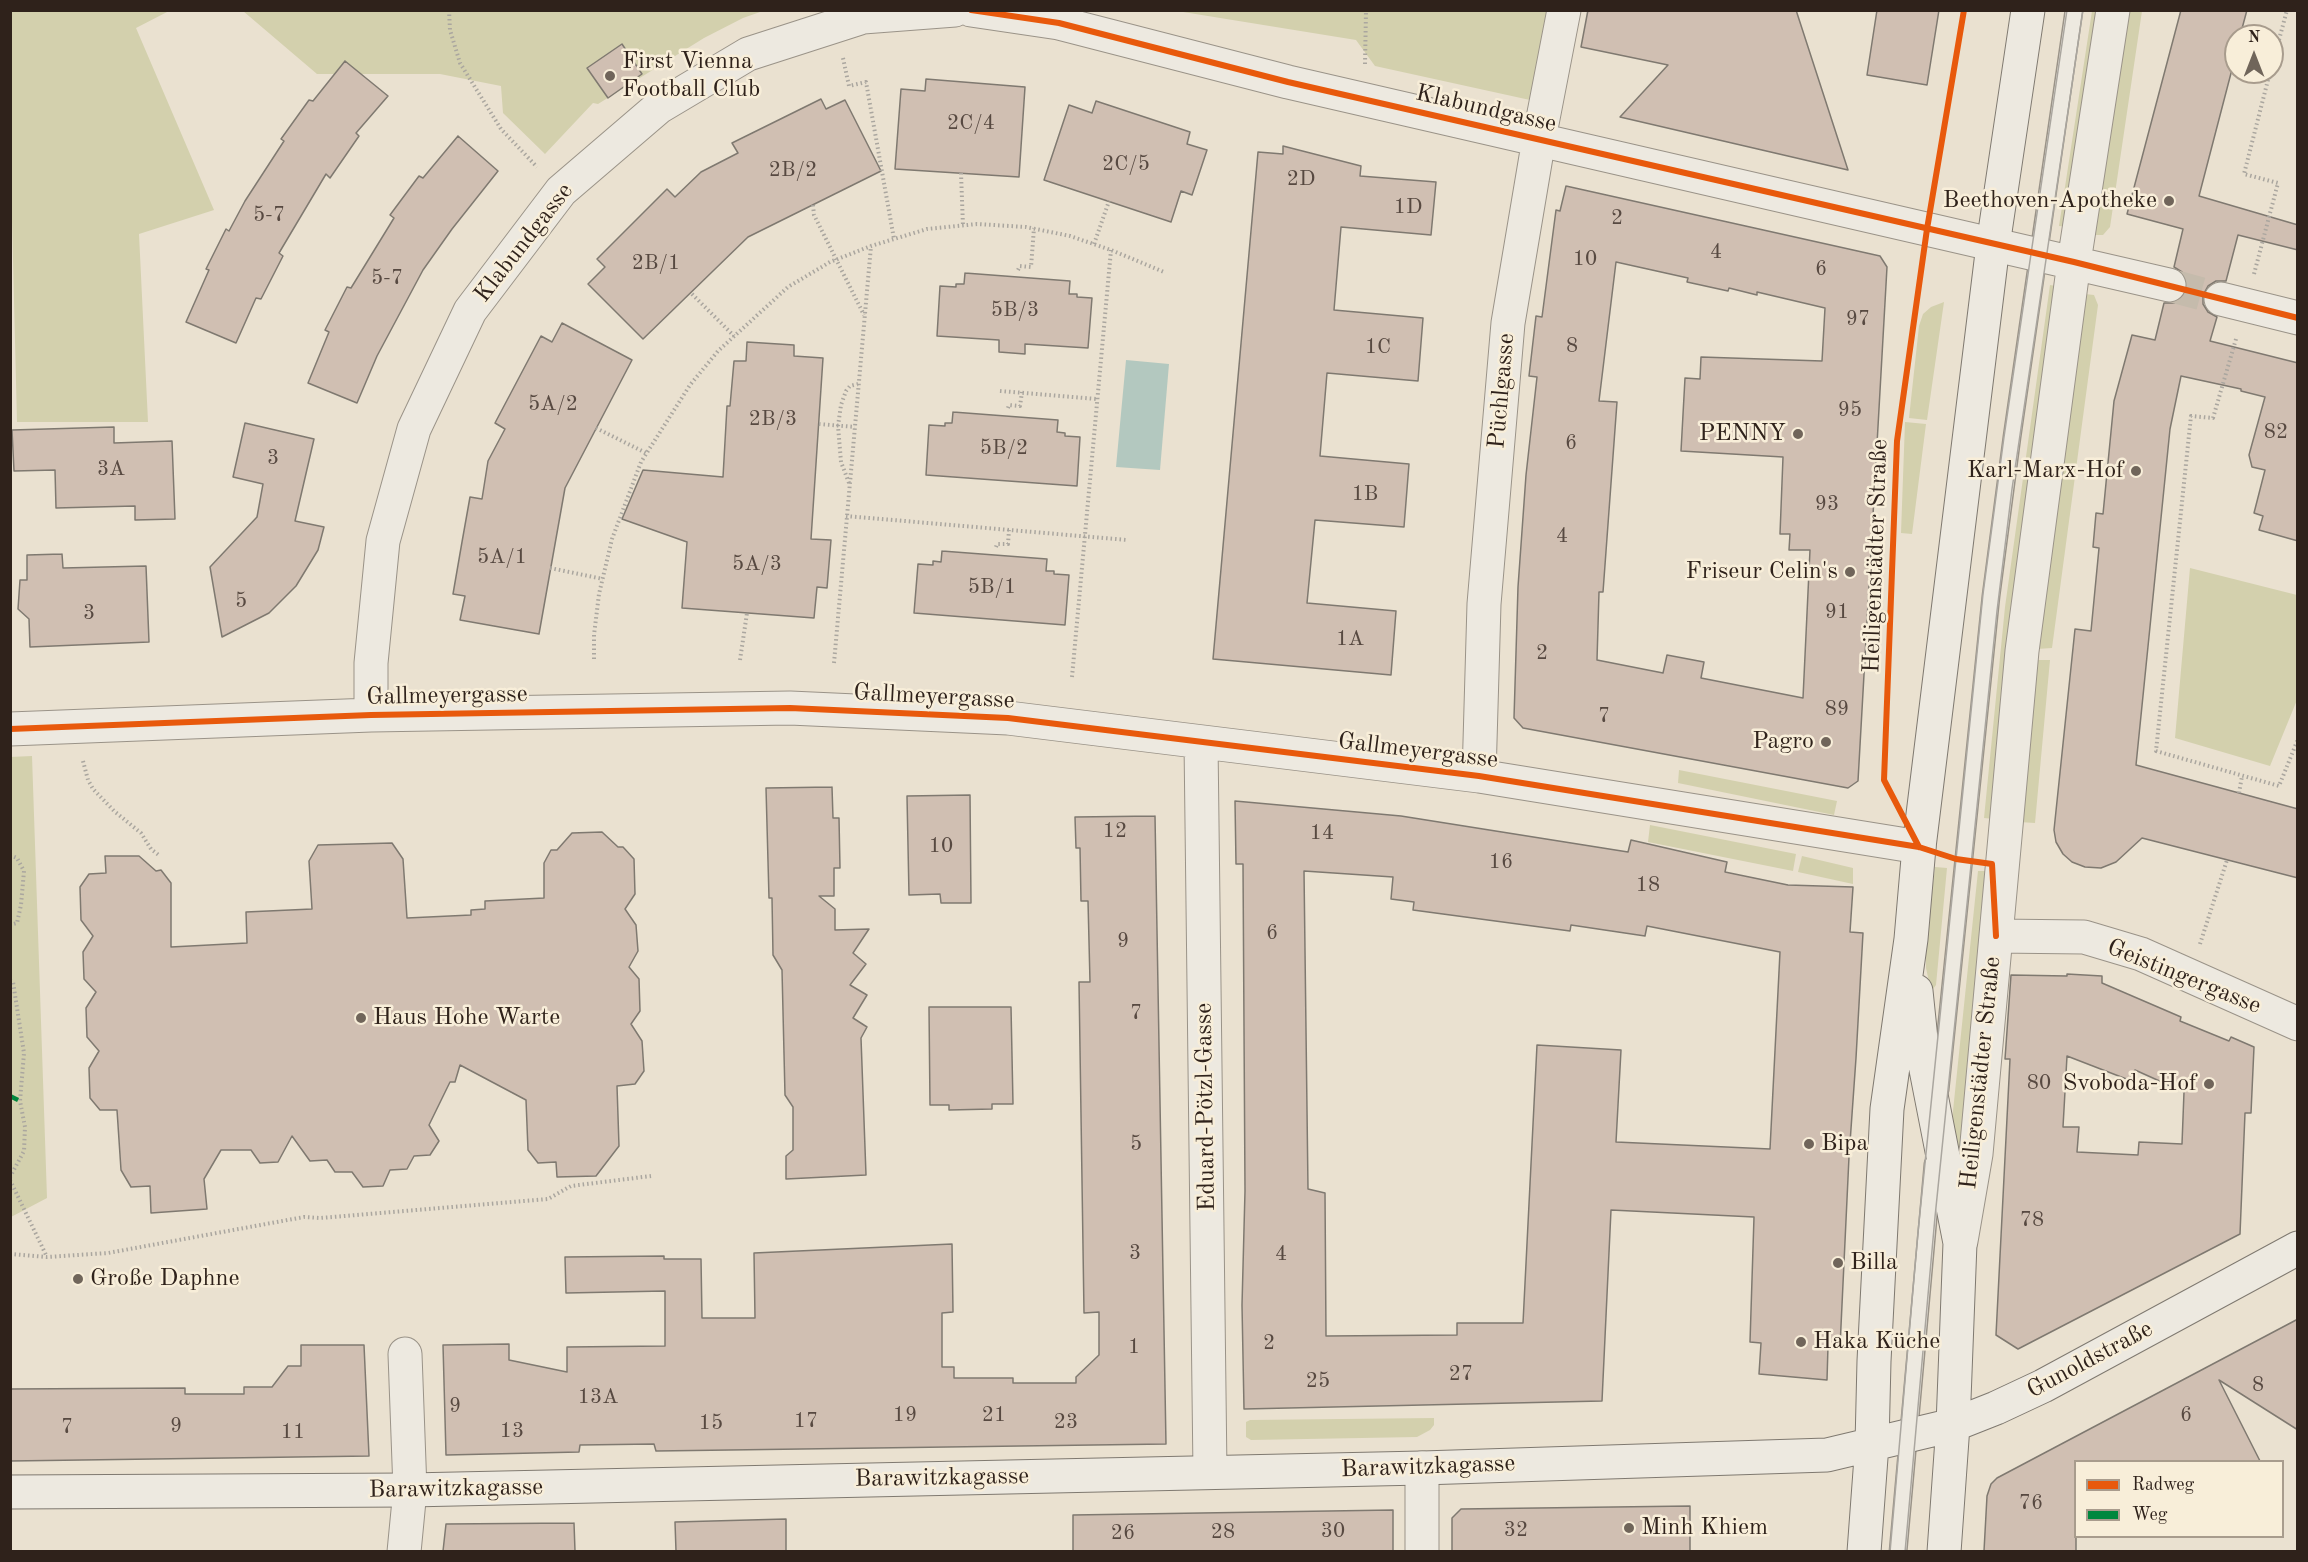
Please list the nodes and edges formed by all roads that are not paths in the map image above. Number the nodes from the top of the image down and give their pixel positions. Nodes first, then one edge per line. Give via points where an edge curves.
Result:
1 (955, 10) edge
2 (971, 10) edge
3 (1564, 10) edge
4 (2028, 10) edge
5 (2074, 10) edge
6 (2113, 10) edge
7 (1539, 140) junction
8 (1993, 244) junction
9 (2038, 255) junction
10 (2074, 261) junction
11 (2169, 285) tunnel mouth
12 (2234, 302) tunnel mouth
13 (2298, 318) edge
14 (371, 715) junction
15 (10, 729) edge
16 (1201, 742) junction
17 (1479, 776) junction
18 (1919, 847) junction
19 (1996, 936) junction
20 (1911, 939) junction
21 (2298, 1024) edge
22 (1937, 1125) junction
23 (1960, 1244) junction
24 (2298, 1248) edge
25 (405, 1354) dead end
26 (1953, 1425) junction
27 (1908, 1436) junction
28 (1872, 1444) junction
29 (1422, 1468) junction
30 (1210, 1472) junction
31 (410, 1490) junction
32 (10, 1492) edge
33 (404, 1551) edge
34 (1422, 1551) edge
35 (1864, 1551) edge
36 (1898, 1551) edge
37 (1944, 1551) edge

1 - 14 street, Klabundgasse via 863,17 748,54 659,107 561,191 470,311 414,429 383,541 371,663
2 - 7 street, Klabundgasse via 1059,23 1249,73
3 - 7 street, Püchlgasse
4 - 8 street, Heiligenstädter Straße
5 - 9 lane
6 - 10 street, Heiligenstädter Straße
7 - 8 street, Klabundgasse
7 - 17 street, Püchlgasse via 1508,323 1484,604
8 - 9 street, Klabundgasse
8 - 18 street, Heiligenstädter Straße
9 - 10 street, Klabundgasse
9 - 22 lane via 1991,596
10 - 11 street, Klabundgasse
10 - 19 street, Heiligenstädter Straße via 2022,651
12 - 13 street
14 - 15 street, Gallmeyergasse
14 - 16 street, Gallmeyergasse via 790,708 1008,718
16 - 17 street, Gallmeyergasse
16 - 30 street, Eduard-Pötzl-Gasse
17 - 18 street, Gallmeyergasse
18 - 20 street, Heiligenstädter Straße
19 - 21 street, Geistingergasse via 2084,937 2141,954
19 - 23 street, Heiligenstädter Straße via 1976,1154
20 - 22 street, Heiligenstädter Straße via 1922,1049
20 - 28 street, Heiligenstädter Straße via 1887,1108
22 - 23 street, Heiligenstädter Straße
22 - 27 lane
23 - 26 street, Heiligenstädter Straße
24 - 26 street, Gunoldstraße via 2043,1386
25 - 31 street
26 - 27 street, Gunoldstraße
26 - 37 street, Heiligenstädter Straße
27 - 28 street, Gunoldstraße
27 - 36 lane
28 - 29 street, Barawitzkagasse via 1827,1455
28 - 35 street, Heiligenstädter Straße
29 - 30 street, Barawitzkagasse
29 - 34 street
30 - 31 street, Barawitzkagasse
31 - 32 street, Barawitzkagasse
31 - 33 street

